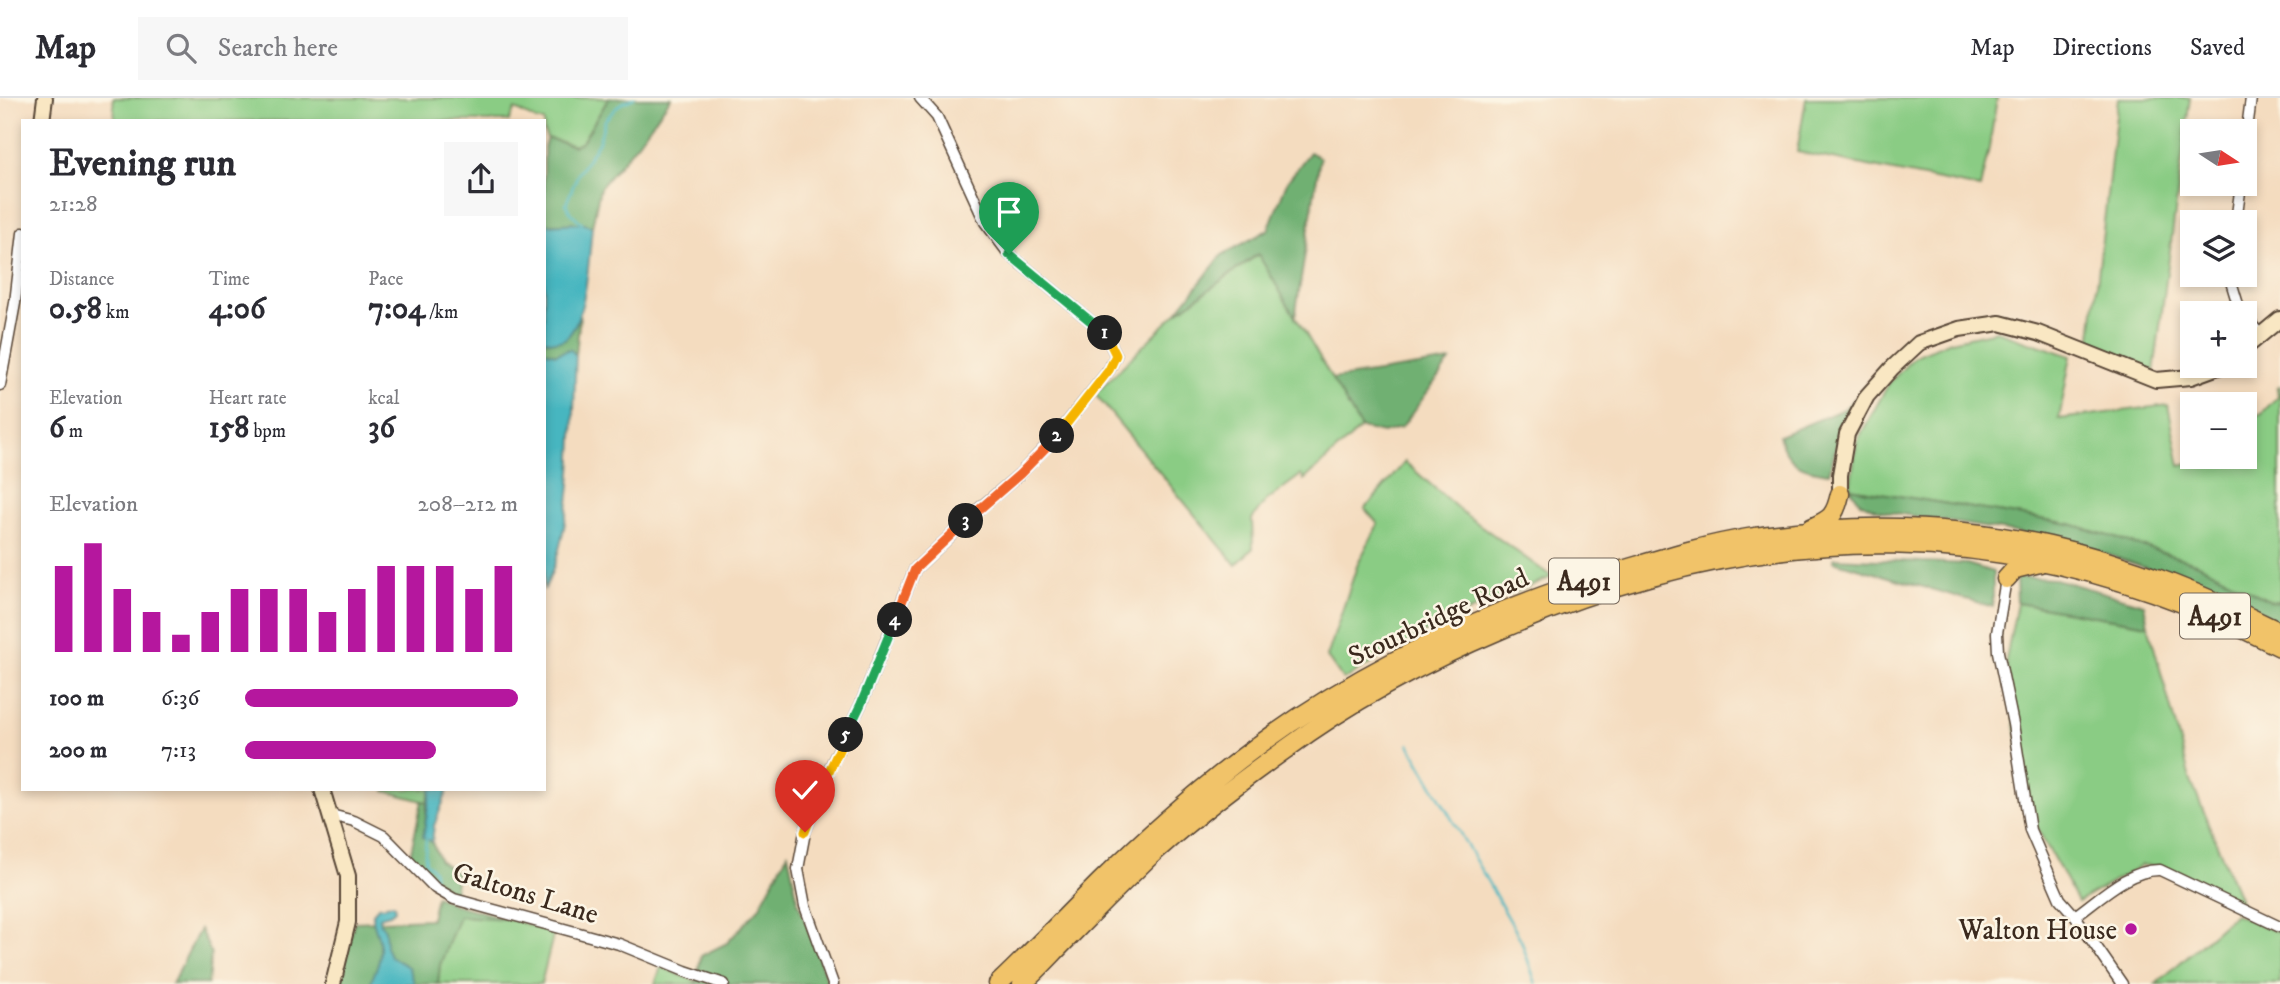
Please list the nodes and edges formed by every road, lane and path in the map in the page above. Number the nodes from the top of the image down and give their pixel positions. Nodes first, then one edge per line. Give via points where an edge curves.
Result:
1 (45, 98) edge
2 (920, 98) edge
3 (2251, 98) edge
4 (42, 119) edge
5 (2248, 119) edge
6 (21, 250) edge
7 (2280, 319) edge
8 (2257, 332) edge
9 (2260, 336) junction
10 (2257, 338) edge
11 (2180, 378) edge
12 (0, 385) edge
13 (1840, 494) junction
14 (1864, 528) junction
15 (1804, 531) junction
16 (1980, 550) junction
17 (2046, 562) junction
18 (2006, 579) junction
19 (2280, 632) edge
20 (2280, 647) edge
21 (323, 791) edge
22 (331, 815) junction
23 (2075, 916) junction
24 (2280, 927) edge
25 (334, 984) edge
26 (724, 984) edge
27 (833, 984) edge
28 (998, 984) edge
29 (1022, 984) edge
30 (2122, 984) edge

1 - 4 street
2 - 27 street via 936,117 985,222 1009,254 1105,333 1116,355 1109,370 1043,450 915,569 805,832 800,881
3 - 5 street
6 - 12 street
7 - 9 street
8 - 9 street
9 - 10 street
11 - 13 street via 2156,380 2038,333 2000,323 1959,329 1919,343 1867,396 1847,434
13 - 14 highway via 1850,520
13 - 15 highway via 1834,514
14 - 15 highway, Stourbridge Road / A491
14 - 19 highway, Stourbridge Road / A491 via 1964,532 2050,546 2175,584
15 - 28 highway, Stourbridge Road / A491 via 1745,539 1596,577 1504,609 1348,686 1259,745 1199,792
16 - 17 highway, Stourbridge Road / A491
16 - 18 highway via 2000,565
16 - 29 highway, Stourbridge Road / A491 via 1863,543 1761,552 1594,593 1469,643 1356,701 1234,787 1150,857
17 - 18 highway via 2015,569
17 - 20 highway, Stourbridge Road / A491 via 2195,607
18 - 23 street via 1998,652 2030,830 2060,899
21 - 22 street
22 - 25 street via 348,877 348,922
22 - 26 street, Galtons Lane via 384,836 435,888 454,900 619,944
23 - 24 street via 2122,882 2148,870 2160,870
23 - 30 street

